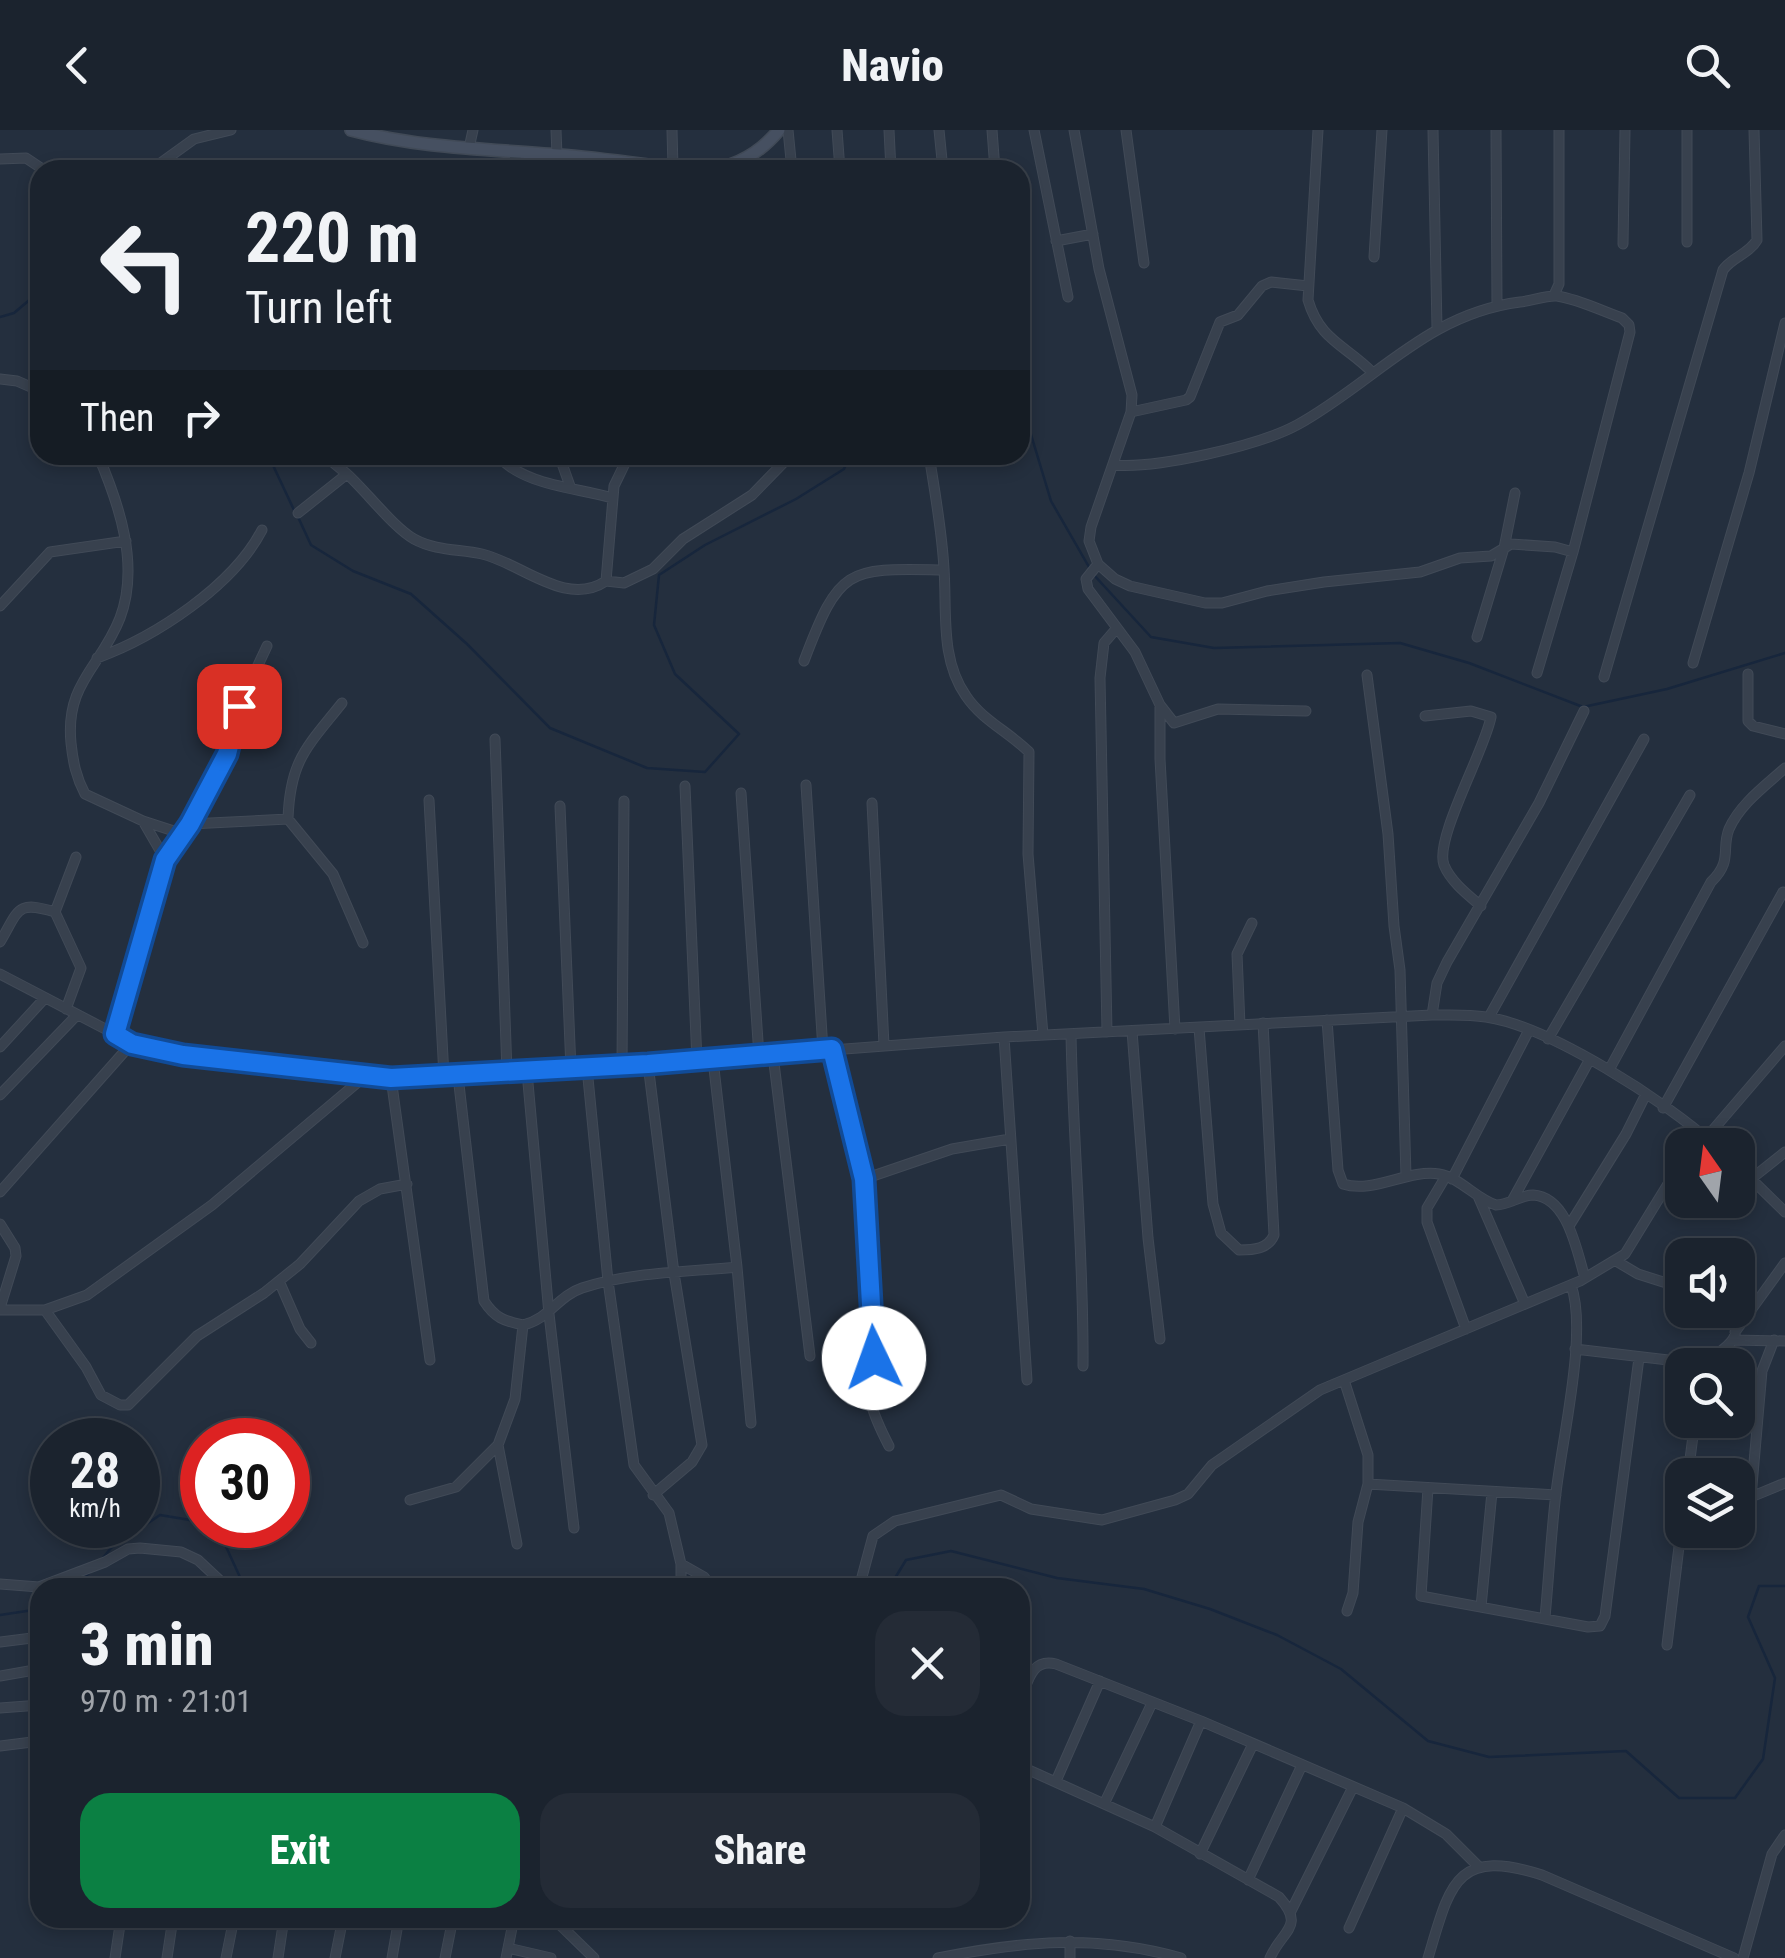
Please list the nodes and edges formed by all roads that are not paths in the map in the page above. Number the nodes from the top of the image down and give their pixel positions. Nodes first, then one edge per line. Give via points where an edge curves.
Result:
1 (231, 130) edge
2 (351, 130) edge
3 (473, 130) edge
4 (556, 130) edge
5 (672, 130) edge
6 (779, 130) edge
7 (788, 130) edge
8 (836, 130) edge
9 (889, 130) edge
10 (939, 130) edge
11 (992, 130) edge
12 (1034, 130) edge
13 (1074, 130) edge
14 (1126, 130) edge
15 (1318, 130) edge
16 (1382, 130) edge
17 (1432, 130) edge
18 (1496, 130) edge
19 (1559, 130) edge
20 (1624, 130) edge
21 (1686, 130) edge
22 (1754, 130) edge
23 (196, 134) edge
24 (378, 134) edge
25 (469, 148) junction
26 (518, 154) junction
27 (557, 155) junction
28 (0, 159) edge
29 (164, 160) edge
30 (514, 160) edge
31 (602, 160) edge
32 (673, 160) edge
33 (740, 160) edge
34 (791, 160) edge
35 (839, 160) edge
36 (891, 160) edge
37 (942, 160) edge
38 (995, 160) edge
39 (30, 161) edge
40 (1093, 234) junction
41 (1056, 240) junction
42 (1687, 242) dead end
43 (1623, 244) dead end
44 (1374, 257) dead end
45 (1144, 263) dead end
46 (1308, 286) junction
47 (1554, 295) junction
48 (1068, 298) dead end
49 (1497, 305) junction
50 (1785, 323) edge
51 (1437, 328) junction
52 (1374, 372) junction
53 (0, 379) edge
54 (30, 387) edge
55 (1132, 412) junction
56 (102, 465) edge
57 (336, 465) edge
58 (509, 465) edge
59 (563, 465) edge
60 (623, 465) edge
61 (780, 465) edge
62 (930, 465) edge
63 (1113, 465) junction
64 (347, 474) junction
65 (570, 486) junction
66 (1514, 493) dead end
67 (612, 498) junction
68 (298, 513) dead end
69 (262, 530) dead end
70 (126, 541) junction
71 (1504, 548) junction
72 (1573, 552) junction
73 (1098, 564) junction
74 (944, 570) junction
75 (606, 581) junction
76 (0, 606) edge
77 (1116, 629) junction
78 (1477, 638) dead end
79 (267, 646) dead end
80 (97, 658) junction
81 (804, 660) dead end
82 (1693, 663) dead end
83 (1538, 673) dead end
84 (1367, 674) dead end
85 (1748, 674) dead end
86 (1604, 677) dead end
87 (342, 703) dead end
88 (1160, 705) junction
89 (1584, 711) dead end
90 (1306, 712) dead end
91 (1425, 716) dead end
92 (1785, 734) edge
93 (1644, 739) dead end
94 (495, 740) dead end
95 (1785, 768) edge
96 (806, 785) dead end
97 (685, 786) dead end
98 (741, 793) dead end
99 (1690, 795) dead end
100 (429, 800) dead end
101 (624, 800) dead end
102 (872, 803) dead end
103 (560, 806) dead end
104 (288, 819) junction
105 (143, 821) junction
106 (190, 824) junction
107 (183, 834) junction
108 (76, 857) dead end
109 (165, 860) junction
110 (1784, 892) edge
111 (1481, 906) junction
112 (55, 912) junction
113 (1252, 923) dead end
114 (0, 942) edge
115 (363, 943) dead end
116 (0, 974) edge
117 (44, 998) junction
118 (66, 1009) junction
119 (76, 1015) junction
120 (1432, 1015) junction
121 (1401, 1017) junction
122 (1490, 1017) junction
123 (1327, 1020) junction
124 (1263, 1023) junction
125 (1240, 1024) junction
126 (1176, 1028) junction
127 (1199, 1028) junction
128 (1528, 1030) junction
129 (1132, 1031) junction
130 (1107, 1032) junction
131 (115, 1034) junction
132 (1071, 1034) junction
133 (1043, 1035) junction
134 (1004, 1036) junction
135 (1548, 1039) junction
136 (132, 1044) junction
137 (884, 1045) junction
138 (1785, 1046) edge
139 (0, 1048) edge
140 (828, 1050) junction
141 (773, 1055) junction
142 (759, 1056) junction
143 (1590, 1059) junction
144 (713, 1060) junction
145 (697, 1061) junction
146 (648, 1064) junction
147 (622, 1066) junction
148 (587, 1068) junction
149 (571, 1069) junction
150 (1608, 1070) junction
151 (508, 1072) junction
152 (527, 1072) junction
153 (364, 1076) junction
154 (444, 1076) junction
155 (458, 1076) junction
156 (391, 1078) junction
157 (1646, 1094) junction
158 (0, 1095) edge
159 (1663, 1108) junction
160 (1691, 1128) edge
161 (1720, 1128) edge
162 (1010, 1139) junction
163 (1785, 1152) edge
164 (1406, 1176) junction
165 (1755, 1176) edge
166 (1449, 1178) junction
167 (864, 1179) junction
168 (1755, 1183) edge
169 (407, 1184) junction
170 (1665, 1190) edge
171 (0, 1192) edge
172 (1477, 1194) junction
173 (1512, 1201) junction
174 (1785, 1212) edge
175 (0, 1224) edge
176 (1569, 1226) junction
177 (1616, 1260) junction
178 (1785, 1263) edge
179 (737, 1267) junction
180 (674, 1274) junction
181 (1585, 1278) junction
182 (279, 1281) junction
183 (608, 1281) junction
184 (1665, 1283) edge
185 (1571, 1284) junction
186 (1525, 1304) junction
187 (0, 1309) edge
188 (45, 1310) junction
189 (549, 1314) junction
190 (523, 1324) junction
191 (1734, 1328) edge
192 (1466, 1329) junction
193 (1734, 1336) junction
194 (1160, 1339) dead end
195 (1780, 1340) edge
196 (311, 1343) dead end
197 (1727, 1348) edge
198 (1575, 1349) junction
199 (810, 1356) dead end
200 (1639, 1358) junction
201 (430, 1360) dead end
202 (1665, 1360) edge
203 (1084, 1366) dead end
204 (1028, 1380) dead end
205 (1344, 1380) junction
206 (750, 1423) dead end
207 (498, 1444) junction
208 (888, 1446) dead end
209 (1755, 1459) edge
210 (1785, 1483) edge
211 (1368, 1484) junction
212 (1428, 1488) junction
213 (1492, 1492) junction
214 (653, 1494) junction
215 (1556, 1496) junction
216 (1755, 1496) edge
217 (410, 1500) dead end
218 (574, 1528) dead end
219 (517, 1544) dead end
220 (1679, 1548) edge
221 (680, 1564) junction
222 (62, 1578) edge
223 (217, 1578) edge
224 (681, 1578) edge
225 (704, 1578) edge
226 (863, 1578) edge
227 (0, 1584) edge
228 (30, 1586) edge
229 (1481, 1607) junction
230 (1347, 1611) dead end
231 (1545, 1617) junction
232 (30, 1638) edge
233 (0, 1642) edge
234 (1667, 1645) dead end
235 (30, 1672) edge
236 (0, 1676) edge
237 (1030, 1677) edge
238 (1100, 1681) junction
239 (1152, 1702) junction
240 (30, 1706) edge
241 (0, 1708) edge
242 (1201, 1722) junction
243 (30, 1742) edge
244 (1253, 1744) junction
245 (0, 1746) edge
246 (1302, 1766) junction
247 (1030, 1770) edge
248 (1056, 1781) junction
249 (1353, 1787) junction
250 (1105, 1802) junction
251 (1403, 1808) junction
252 (1155, 1827) junction
253 (1785, 1835) edge
254 (1200, 1854) junction
255 (1480, 1867) junction
256 (1248, 1880) junction
257 (1291, 1911) junction
258 (119, 1928) edge
259 (172, 1928) edge
260 (232, 1928) edge
261 (282, 1928) edge
262 (341, 1928) edge
263 (397, 1928) edge
264 (450, 1928) edge
265 (512, 1928) edge
266 (563, 1928) edge
267 (1349, 1928) dead end
268 (1070, 1941) junction
269 (1011, 1944) junction
270 (1118, 1944) junction
271 (507, 1953) edge
272 (1429, 1956) edge
273 (116, 1958) edge
274 (167, 1958) edge
275 (226, 1958) edge
276 (278, 1958) edge
277 (336, 1958) edge
278 (392, 1958) edge
279 (446, 1958) edge
280 (551, 1958) edge
281 (594, 1958) edge
282 (939, 1958) edge
283 (1011, 1958) edge
284 (1070, 1958) edge
285 (1119, 1958) edge
286 (1179, 1958) edge
287 (1270, 1958) edge
288 (1734, 1958) edge
289 (1743, 1958) edge

1 - 23 street
2 - 24 street
3 - 25 street
4 - 27 street
5 - 32 street
6 - 33 street
7 - 34 street
8 - 35 street
9 - 36 street
10 - 37 street
11 - 38 street
12 - 41 street
13 - 40 street
14 - 45 street
15 - 46 street
16 - 44 street
17 - 51 street
18 - 49 street
19 - 47 street
20 - 43 street
21 - 42 street
22 - 86 street via 1757,240 1722,270
23 - 29 street
24 - 25 street
25 - 26 street
26 - 27 street
26 - 30 street
27 - 31 street
28 - 39 street
40 - 41 street
40 - 55 street
41 - 48 street
46 - 52 street via 1322,331
46 - 55 street via 1262,286 1238,315 1216,328 1190,397
47 - 49 street
47 - 72 street via 1629,325
49 - 51 street
50 - 82 street
51 - 52 street
52 - 63 street via 1296,426 1260,440
53 - 54 street
55 - 63 street
56 - 70 street
57 - 64 street
58 - 65 street
59 - 65 street
60 - 67 street
61 - 75 street via 752,495 652,569 624,583
62 - 74 street
63 - 73 street via 1091,527
64 - 68 street
64 - 75 street via 411,538 483,554 577,590
65 - 67 street
66 - 71 street
67 - 75 street
69 - 80 street via 229,574 157,632
70 - 76 street via 50,552
70 - 80 street via 128,582 120,618
71 - 72 street
71 - 73 street via 1420,572 1286,588 1222,604 1130,586
71 - 78 street
72 - 83 street
73 - 77 street via 1086,584
74 - 81 street via 876,568 855,576 826,605
74 - 133 street via 955,677 984,717 1028,752 1028,854
77 - 88 street
77 - 130 street via 1104,644 1100,666
79 - 106 street via 239,706 227,754
80 - 105 street via 70,710 72,760 85,794
84 - 121 street via 1388,834
85 - 92 street via 1748,721
87 - 104 street via 301,754
88 - 90 street via 1174,723 1218,708
88 - 126 street
89 - 111 street
91 - 111 street via 1470,711 1491,717 1442,859
93 - 122 street
94 - 151 street
95 - 150 street via 1749,800 1729,830 1719,874
96 - 140 street
97 - 145 street
98 - 142 street
99 - 135 street
100 - 154 street
101 - 147 street
102 - 137 street
103 - 149 street
104 - 106 street
104 - 115 street via 333,874
105 - 107 street
105 - 109 street
106 - 107 street
107 - 109 street
108 - 112 street
109 - 131 street
110 - 159 street
111 - 120 street via 1446,962
112 - 114 street via 24,907
112 - 118 street via 81,968
113 - 125 street via 1237,954
116 - 117 street
117 - 118 street
117 - 139 street
118 - 119 street
119 - 131 street
119 - 158 street
120 - 121 street
120 - 122 street
121 - 123 street
121 - 164 street
122 - 128 street
123 - 124 street
123 - 164 street via 1343,1184
124 - 125 street
124 - 127 street via 1274,1235 1265,1246 1248,1250 1225,1238 1213,1204
125 - 127 street
126 - 127 street
126 - 129 street
128 - 135 street
128 - 166 street
129 - 130 street
129 - 194 street
130 - 132 street
131 - 136 street
132 - 133 street
132 - 203 street
133 - 134 street
134 - 137 street
134 - 162 street
135 - 143 street
136 - 153 street
136 - 171 street
137 - 140 street
138 - 161 street
140 - 141 street
140 - 167 street
141 - 142 street
141 - 199 street
142 - 144 street
143 - 150 street
143 - 173 street
144 - 145 street
144 - 179 street
145 - 146 street
146 - 147 street
146 - 180 street
147 - 148 street
148 - 149 street
148 - 183 street
149 - 152 street
150 - 157 street
151 - 152 street
151 - 155 street
152 - 189 street
153 - 156 street
153 - 188 street via 212,1205 87,1295
154 - 155 street
154 - 156 street
155 - 190 street via 484,1301 502,1320
156 - 169 street
157 - 159 street
157 - 176 street
159 - 160 street
162 - 167 street via 952,1149
162 - 204 street
163 - 165 street
164 - 166 street
166 - 172 street
166 - 192 street via 1428,1208 1427,1222
167 - 208 street via 874,1358 868,1394
168 - 174 street
169 - 182 street via 359,1201
169 - 201 street
170 - 177 street
172 - 173 street via 1496,1205
172 - 186 street
173 - 176 street via 1544,1198
175 - 187 street via 16,1256
176 - 181 street
177 - 181 street
177 - 184 street
178 - 193 street
179 - 180 street
179 - 206 street
180 - 183 street
180 - 214 street via 702,1445
181 - 185 street
182 - 188 street via 197,1336 120,1406 101,1394
182 - 196 street
183 - 189 street via 567,1294
183 - 214 street via 634,1466
185 - 186 street
185 - 198 street
186 - 192 street
187 - 188 street
189 - 190 street
189 - 218 street
190 - 207 street via 514,1399
191 - 193 street
192 - 205 street
193 - 195 street
193 - 197 street
195 - 209 street via 1762,1371
198 - 200 street
198 - 215 street
200 - 202 street
200 - 231 street via 1604,1622 1588,1627
205 - 211 street via 1368,1455
205 - 226 street via 1212,1465 1188,1494 1102,1520 1031,1509 1001,1495 895,1521 874,1536
207 - 217 street via 456,1487
207 - 219 street
210 - 216 street
211 - 212 street
211 - 230 street
212 - 213 street
212 - 229 street via 1420,1596
213 - 215 street
213 - 229 street
214 - 221 street via 669,1514
215 - 231 street
220 - 234 street
221 - 224 street
221 - 225 street
222 - 223 street via 140,1548 181,1552
227 - 228 street
229 - 231 street
232 - 233 street
235 - 236 street
237 - 238 street via 1040,1663
238 - 239 street
238 - 248 street
239 - 242 street
239 - 250 street
240 - 241 street
242 - 244 street
242 - 252 street
243 - 245 street
244 - 246 street
244 - 254 street
246 - 249 street
246 - 256 street
247 - 248 street
248 - 250 street
249 - 251 street
249 - 257 street
250 - 252 street
251 - 255 street via 1446,1834
251 - 267 street
252 - 254 street
253 - 289 street via 1772,1854
254 - 256 street
255 - 272 street via 1454,1885
255 - 288 street via 1501,1864 1542,1875
256 - 257 street
257 - 287 street via 1289,1930
258 - 273 street
259 - 274 street
260 - 275 street
261 - 276 street
262 - 277 street
263 - 278 street
264 - 279 street
265 - 271 street
266 - 281 street
268 - 269 street
268 - 270 street
268 - 284 street
269 - 282 street
269 - 283 street
270 - 285 street
270 - 286 street
271 - 280 street

